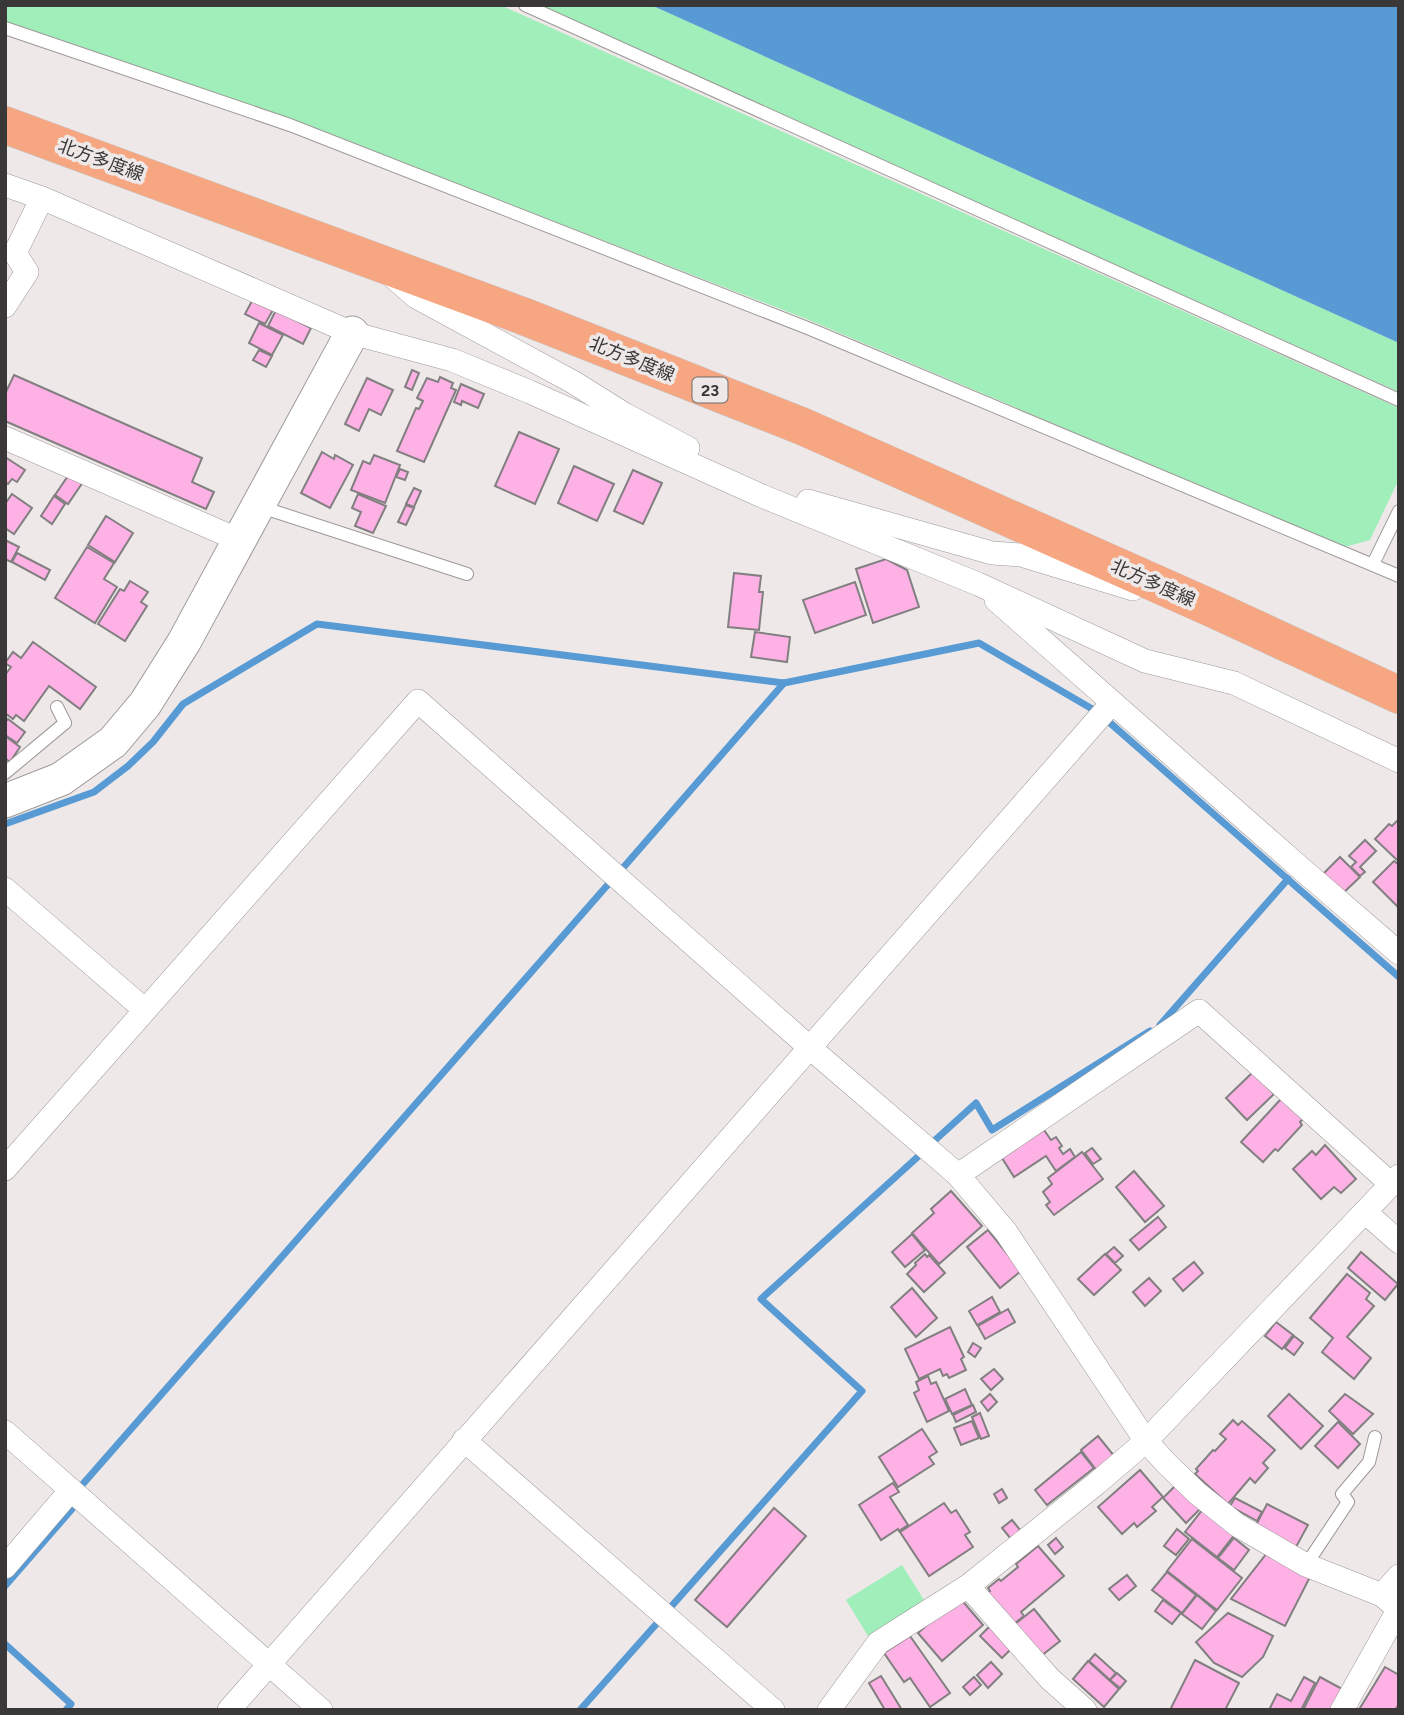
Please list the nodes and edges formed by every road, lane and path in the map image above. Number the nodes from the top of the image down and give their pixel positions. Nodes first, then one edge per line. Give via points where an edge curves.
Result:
1 (525, 5) edge
2 (5, 28) edge
3 (5, 125) edge
4 (5, 186) edge
5 (42, 198) junction
6 (373, 260) junction
7 (5, 306) edge
8 (352, 333) junction
9 (1399, 400) edge
10 (5, 438) edge
11 (762, 496) junction
12 (258, 506) junction
13 (1399, 511) edge
14 (239, 540) junction
15 (1373, 564) junction
16 (467, 574) dead end
17 (1399, 576) edge
18 (978, 584) junction
19 (1211, 608) junction
20 (1399, 695) edge
21 (1112, 703) junction
22 (57, 706) dead end
23 (1399, 761) edge
24 (5, 774) edge
25 (5, 801) edge
26 (5, 889) edge
27 (1399, 953) edge
28 (145, 1010) junction
29 (809, 1047) junction
30 (5, 1169) edge
31 (958, 1175) junction
32 (1395, 1180) edge
33 (1365, 1212) junction
34 (1399, 1241) edge
35 (5, 1432) edge
36 (1375, 1437) dead end
37 (464, 1440) junction
38 (1146, 1441) junction
39 (71, 1490) junction
40 (1306, 1565) junction
41 (5, 1567) edge
42 (1399, 1576) edge
43 (968, 1586) junction
44 (1393, 1605) edge
45 (269, 1664) junction
46 (229, 1710) edge
47 (321, 1710) edge
48 (773, 1710) edge
49 (829, 1710) edge
50 (1085, 1710) edge
51 (1342, 1710) edge

1 - 9 lane
2 - 15 lane via 303,130 810,329
3 - 6 main road, 北方多度線 / 23
4 - 5 street
5 - 7 street via 15,253 27,272
5 - 8 street
6 - 11 street via 416,297 724,467
6 - 19 main road, 北方多度線 / 23 via 804,427
8 - 11 street via 452,360
8 - 12 street
10 - 14 street
11 - 18 street
11 - 19 street via 804,500
12 - 14 street
12 - 16 lane
13 - 15 lane
14 - 25 street via 145,705 113,742 61,779
15 - 17 lane
18 - 21 street
18 - 23 street via 1145,661 1234,683
19 - 20 main road, 北方多度線 / 23
21 - 27 street
21 - 29 street
22 - 24 lane via 65,723
26 - 28 street
28 - 29 street via 418,701
28 - 30 street
29 - 31 street
29 - 37 street
31 - 32 street via 1199,1011
31 - 38 street via 1006,1232
32 - 33 street
33 - 34 street
33 - 38 street
35 - 39 street
36 - 40 lane via 1369,1462 1342,1494 1348,1502
37 - 45 street
37 - 48 street
38 - 40 street via 1197,1493 1237,1525
38 - 43 street
39 - 41 street
39 - 45 street
40 - 44 street
42 - 44 street
43 - 49 street via 878,1643
43 - 50 street via 1050,1679
44 - 51 street
45 - 46 street
45 - 47 street

